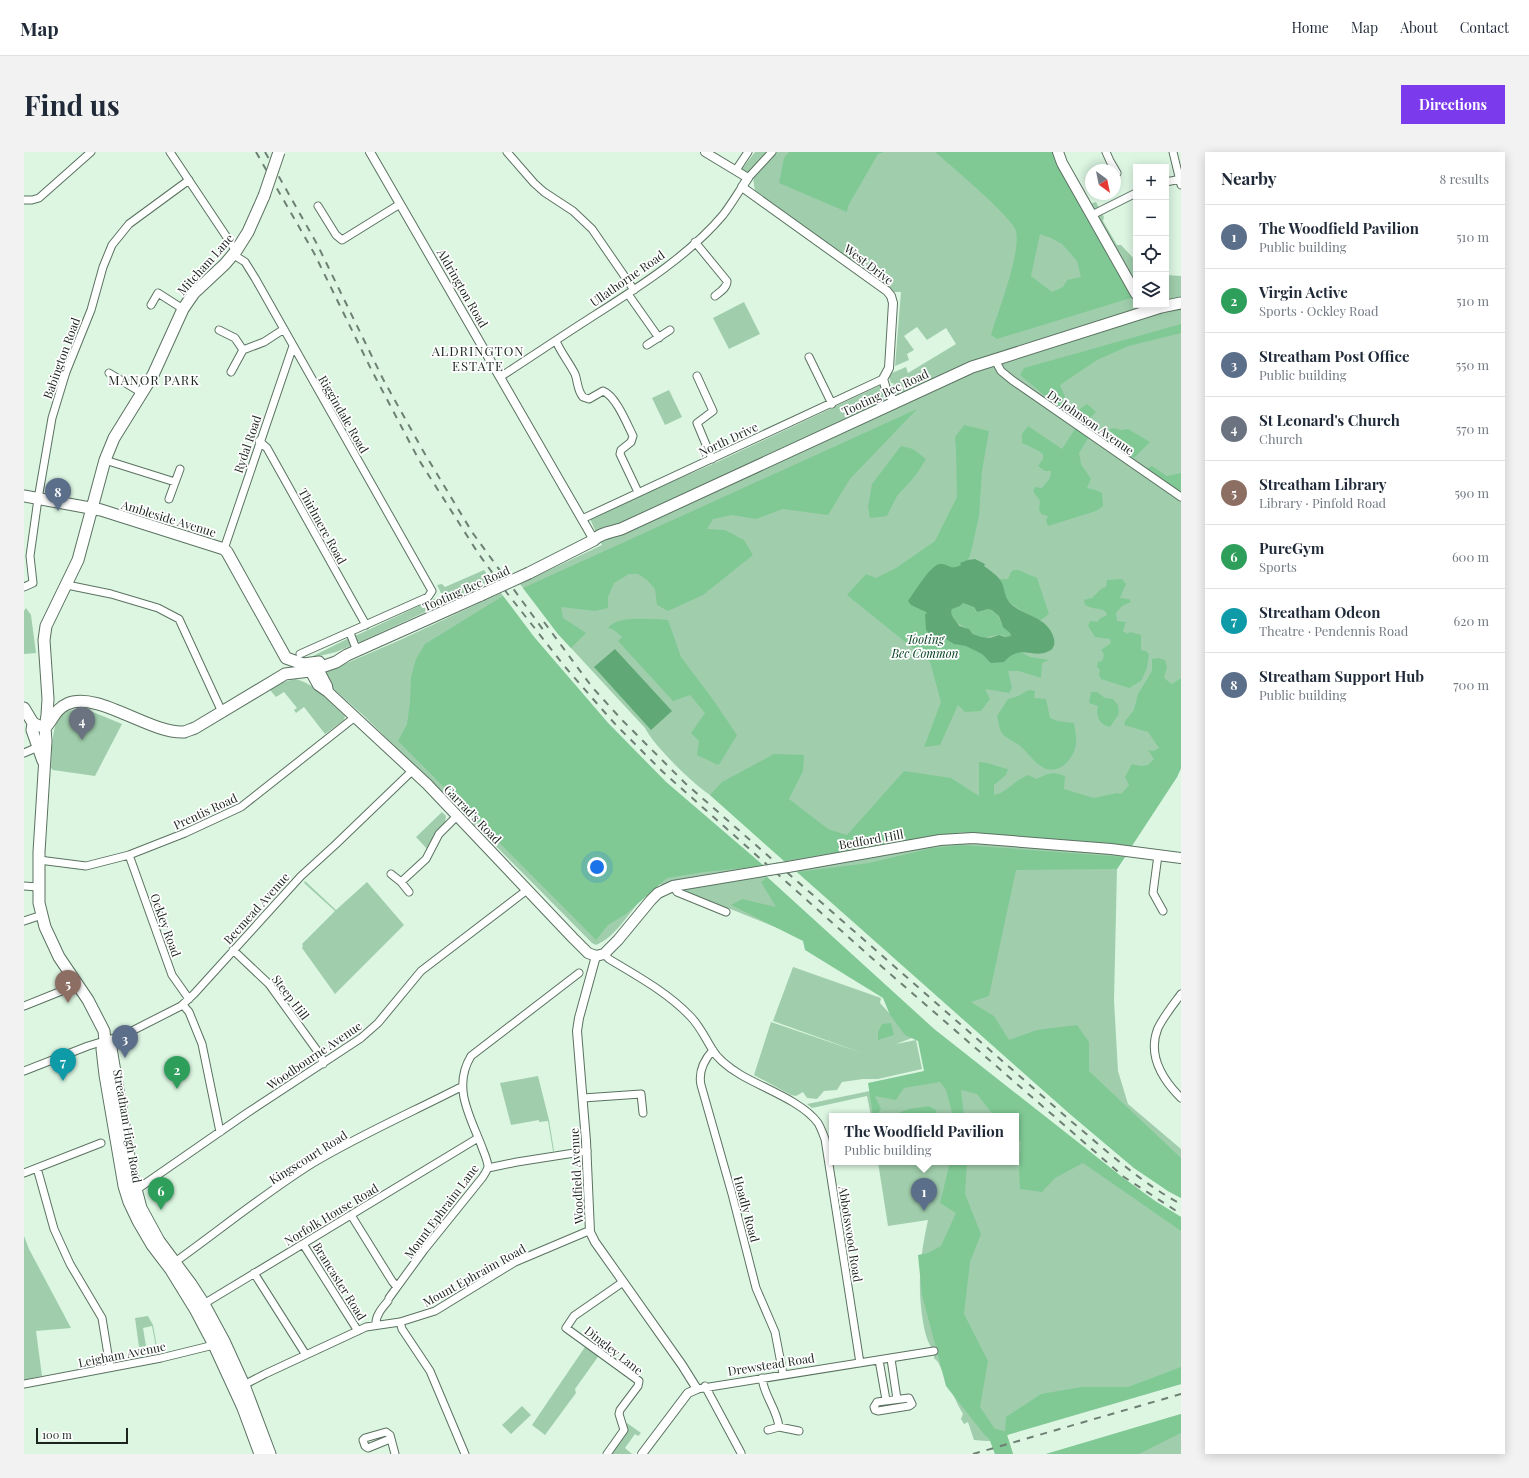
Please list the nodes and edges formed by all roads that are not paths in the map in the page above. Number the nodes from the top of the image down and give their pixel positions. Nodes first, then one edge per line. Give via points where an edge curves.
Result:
1 (92, 152) edge
2 (170, 152) edge
3 (279, 152) edge
4 (370, 152) edge
5 (507, 152) edge
6 (705, 152) edge
7 (748, 152) edge
8 (772, 152) edge
9 (1058, 152) edge
10 (1106, 152) edge
11 (1173, 152) edge
12 (1112, 164) edge
13 (736, 170) junction
14 (748, 178) junction
15 (189, 180) junction
16 (1180, 181) edge
17 (1169, 182) edge
18 (742, 187) junction
19 (1133, 194) edge
20 (24, 200) edge
21 (400, 204) junction
22 (318, 206) dead end
23 (1092, 214) junction
24 (695, 242) junction
25 (236, 251) junction
26 (1133, 289) edge
27 (631, 292) junction
28 (715, 296) dead end
29 (1181, 303) edge
30 (151, 305) dead end
31 (183, 308) junction
32 (1144, 309) edge
33 (284, 329) junction
34 (219, 330) dead end
35 (670, 330) dead end
36 (658, 338) junction
37 (556, 341) junction
38 (647, 345) dead end
39 (293, 346) junction
40 (243, 350) junction
41 (809, 357) dead end
42 (995, 360) junction
43 (231, 372) dead end
44 (109, 373) dead end
45 (697, 376) dead end
46 (500, 377) junction
47 (883, 379) junction
48 (142, 393) junction
49 (895, 402) junction
50 (832, 404) junction
51 (259, 441) junction
52 (712, 458) junction
53 (106, 460) junction
54 (180, 469) dead end
55 (175, 482) junction
56 (638, 492) junction
57 (24, 496) edge
58 (1181, 497) edge
59 (38, 499) junction
60 (169, 499) dead end
61 (92, 508) junction
62 (582, 518) junction
63 (594, 540) junction
64 (224, 549) junction
65 (67, 585) junction
66 (24, 587) edge
67 (366, 625) junction
68 (350, 633) junction
69 (352, 653) junction
70 (293, 658) junction
71 (311, 667) junction
72 (285, 674) junction
73 (48, 700) junction
74 (68, 703) junction
75 (24, 708) edge
76 (222, 712) junction
77 (355, 717) junction
78 (33, 723) junction
79 (45, 728) junction
80 (38, 747) junction
81 (24, 752) edge
82 (44, 763) junction
83 (412, 771) junction
84 (457, 816) junction
85 (129, 855) junction
86 (1158, 855) junction
87 (1181, 858) edge
88 (39, 860) junction
89 (391, 874) dead end
90 (401, 882) junction
91 (24, 886) edge
92 (673, 886) junction
93 (38, 887) junction
94 (527, 890) junction
95 (409, 892) dead end
96 (1163, 911) dead end
97 (726, 912) dead end
98 (42, 915) junction
99 (24, 921) edge
100 (233, 950) junction
101 (600, 955) junction
102 (579, 973) dead end
103 (75, 982) junction
104 (1181, 994) edge
105 (189, 999) junction
106 (183, 1004) junction
107 (24, 1006) edge
108 (105, 1041) junction
109 (712, 1050) junction
110 (323, 1064) junction
111 (24, 1071) edge
112 (462, 1088) junction
113 (583, 1098) junction
114 (1181, 1098) edge
115 (644, 1113) dead end
116 (220, 1132) junction
117 (478, 1138) junction
118 (101, 1143) dead end
119 (587, 1151) junction
120 (37, 1168) junction
121 (488, 1168) junction
122 (24, 1173) edge
123 (136, 1190) junction
124 (351, 1215) junction
125 (590, 1232) junction
126 (303, 1244) junction
127 (175, 1262) junction
128 (254, 1273) junction
129 (623, 1282) junction
130 (397, 1287) junction
131 (199, 1307) junction
132 (400, 1322) junction
133 (376, 1325) junction
134 (358, 1331) junction
135 (219, 1343) junction
136 (934, 1351) dead end
137 (306, 1355) junction
138 (891, 1359) junction
139 (879, 1360) junction
140 (860, 1363) junction
141 (110, 1367) junction
142 (783, 1374) junction
143 (762, 1378) junction
144 (24, 1384) edge
145 (701, 1387) junction
146 (240, 1388) junction
147 (897, 1399) junction
148 (886, 1400) junction
149 (779, 1427) junction
150 (768, 1430) dead end
151 (800, 1431) dead end
152 (390, 1439) dead end
153 (741, 1453) dead end
154 (260, 1454) edge
155 (270, 1454) edge
156 (395, 1454) edge
157 (465, 1454) edge
158 (607, 1454) edge
159 (642, 1454) edge

1 - 20 street via 39,198
2 - 15 street, Riggindale Road
3 - 25 main road, Mitcham Lane, bridge via 264,196 248,232
4 - 21 street, Aldrington Road
5 - 27 street via 544,192 573,211 592,228
6 - 13 street
7 - 13 street
8 - 14 street
9 - 23 main road
10 - 12 street
11 - 16 street
13 - 14 street
14 - 18 street, Ullathorne Road
15 - 25 street, Riggindale Road
15 - 59 street, Babington Road via 129,224 112,246 52,418
16 - 17 street
18 - 24 street, Ullathorne Road via 723,215
18 - 47 street, West Drive via 891,296 893,303 889,368
19 - 23 street
21 - 22 street via 342,240 336,236
21 - 46 street, Aldrington Road
23 - 26 main road
24 - 27 street, Ullathorne Road
24 - 28 street via 727,281 725,288
25 - 31 main road, Mitcham Lane via 194,293
25 - 33 street, Riggindale Road
27 - 36 street
27 - 37 street, Ullathorne Road
29 - 32 main road, Tooting Bec Road
30 - 31 street via 158,293
31 - 48 main road, Mitcham Lane via 153,375
32 - 42 main road, Tooting Bec Road
33 - 39 street, Riggindale Road
33 - 40 street via 264,342
34 - 40 street via 235,338
35 - 36 street
36 - 38 street
37 - 46 street, Ullathorne Road
37 - 56 street via 560,352 575,374 583,397 589,399 603,391 620,410 633,436 620,454
39 - 51 street, Rydal Road
39 - 67 street, Riggindale Road via 432,591 428,596
40 - 43 street
41 - 50 street
42 - 49 main road, Tooting Bec Road via 972,367
42 - 58 street, Dr Johnson Avenue via 1001,371 1012,380
44 - 48 street
45 - 52 street via 713,410 697,423
46 - 62 street, Aldrington Road
47 - 49 street via 887,392
47 - 50 street, North Drive
48 - 53 main road, Mitcham Lane via 123,422
49 - 63 main road, Tooting Bec Road via 610,533 600,535
50 - 52 street, North Drive
51 - 64 street, Rydal Road
51 - 67 street, Thirlmere Road via 267,448
52 - 56 street, North Drive
53 - 55 street
53 - 61 main road, Mitcham Lane
54 - 55 street
55 - 60 street
56 - 62 street, North Drive
57 - 59 main road, Ambleside Avenue
59 - 61 main road, Ambleside Avenue
59 - 66 street, Babington Road via 30,556 33,582
61 - 64 main road, Ambleside Avenue
61 - 65 main road, Mitcham Lane via 78,560
62 - 63 street, Aldrington Road
63 - 69 main road, Tooting Bec Road, bridge via 529,573
64 - 70 main road, Ambleside Avenue
65 - 73 main road, Mitcham Lane via 49,620 44,640
65 - 76 street via 111,594 158,608 179,619
67 - 68 street
68 - 69 street
68 - 70 street
69 - 71 main road, Tooting Bec Road via 340,660
70 - 71 main road
70 - 72 main road
71 - 72 main road, Tooting Bec Road
71 - 77 main road, Garrad's Road via 318,685
72 - 76 main road
73 - 74 main road
73 - 79 main road, Mitcham Lane
74 - 76 main road via 88,702 102,705 169,730 184,732
74 - 79 main road via 55,713
75 - 78 main road, Streatham High Road
77 - 83 main road, Garrad's Road
77 - 85 street, Prentis Road via 241,807
78 - 79 main road
78 - 80 main road, Streatham High Road via 32,730
79 - 82 main road, Streatham High Road
80 - 81 street
80 - 82 main road, Streatham High Road
82 - 88 main road, Streatham High Road
83 - 84 main road, Garrad's Road
83 - 100 street, Becmead Avenue via 301,876
84 - 90 street via 439,834 426,859
84 - 94 main road, Garrad's Road
85 - 88 street, Prentis Road via 86,866
85 - 105 street, Ockley Road via 172,975
86 - 87 main road, Bedford Hill
86 - 92 main road, Bedford Hill, bridge via 972,838 940,840
86 - 96 street via 1153,893
88 - 93 main road, Streatham High Road
89 - 90 street
90 - 95 street
91 - 93 street
92 - 97 street via 677,892
92 - 101 main road, Bedford Hill via 650,900 618,940
93 - 98 main road, Streatham High Road
94 - 101 main road, Garrad's Road via 588,952
94 - 110 street, Woodbourne Avenue via 421,971 378,1023 355,1043
98 - 99 street
98 - 103 main road, Streatham High Road via 59,957
100 - 105 street, Becmead Avenue
100 - 110 street, Steep Hill via 269,984 321,1056
101 - 109 street, Abbotswood Road via 663,992 691,1016 702,1030
101 - 113 street, Woodfield Avenue via 577,1031
102 - 112 street, Mount Ephraim Lane via 471,1056 464,1072
103 - 107 street via 64,990
103 - 108 main road, Streatham High Road via 101,1024
104 - 114 street via 1158,1029 1155,1042 1161,1074
105 - 106 street, Becmead Avenue
106 - 108 street, Becmead Avenue via 124,1035
106 - 116 street via 200,1038
108 - 111 street, Becmead Avenue
108 - 123 main road, Streatham High Road via 111,1048
108 - 131 main road, Streatham High Road via 102,1049 105,1075 129,1202 152,1245
109 - 140 street, Abbotswood Road via 741,1075 802,1108 818,1123 823,1132
109 - 142 street, Hoadly Road via 699,1078 756,1288 775,1332
110 - 116 street, Woodbourne Avenue
112 - 117 street, Mount Ephraim Lane via 465,1104
112 - 127 street, Kingscourt Road via 386,1124 315,1162
113 - 115 street via 641,1094
113 - 119 street, Woodfield Avenue
116 - 123 street, Woodbourne Avenue
117 - 121 street, Mount Ephraim Lane
117 - 124 street, Norfolk House Road
118 - 120 street
119 - 121 street
119 - 125 street, Woodfield Avenue
120 - 122 street
120 - 141 street via 54,1229 70,1264 102,1318
121 - 130 street, Mount Ephraim Lane
123 - 127 main road, Streatham High Road via 145,1216
124 - 126 street, Norfolk House Road
124 - 130 street
125 - 129 street, Woodfield Avenue
125 - 132 street, Mount Ephraim Road via 516,1262 435,1311
126 - 128 street, Norfolk House Road
126 - 134 street, Brancaster Road
127 - 131 main road, Streatham High Road
128 - 131 street, Norfolk House Road
128 - 137 street
129 - 145 street, Woodfield Avenue
129 - 158 street, Dingley Lane via 574,1316 566,1328 639,1381 620,1410 624,1430
130 - 133 street, Mount Ephraim Lane via 378,1314
131 - 135 main road, Streatham High Road
132 - 133 street, Mount Ephraim Road
132 - 157 street via 402,1329 430,1370
133 - 134 street, Mount Ephraim Road
134 - 137 street, Mount Ephraim Road
135 - 141 street, Leigham Avenue via 161,1358
135 - 146 main road, Streatham High Road
136 - 138 street, Drewstead Road
137 - 146 street, Mount Ephraim Road
138 - 139 street, Drewstead Road
138 - 147 street
139 - 140 street, Drewstead Road
139 - 148 street
140 - 142 street, Drewstead Road
141 - 144 street, Leigham Avenue
142 - 143 street, Drewstead Road
143 - 145 street, Drewstead Road
143 - 149 street via 770,1404 776,1410
145 - 153 street
145 - 159 street via 688,1393
146 - 154 main road, Streatham High Road
146 - 155 main road, Streatham High Road
147 - 148 street
147 - 148 street via 909,1398 912,1404 875,1410 877,1402
149 - 150 street
149 - 151 street
152 - 156 street

